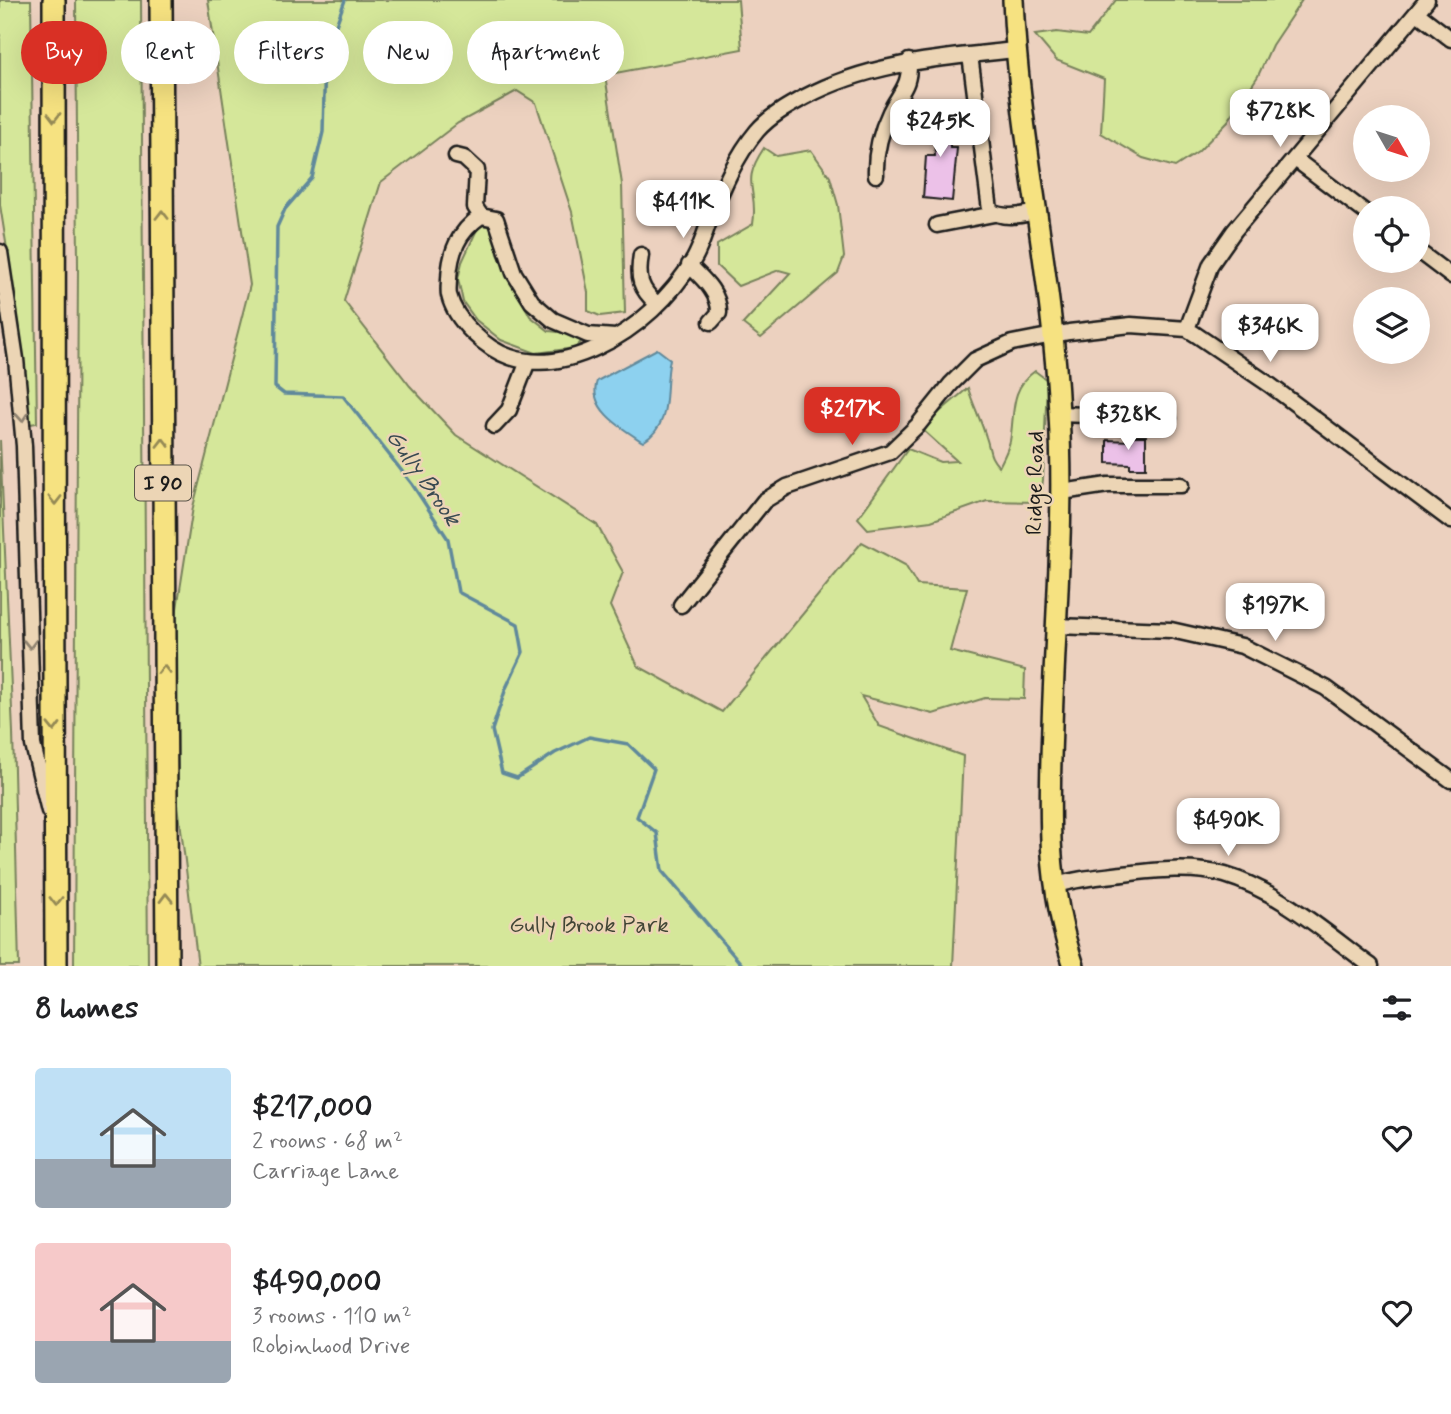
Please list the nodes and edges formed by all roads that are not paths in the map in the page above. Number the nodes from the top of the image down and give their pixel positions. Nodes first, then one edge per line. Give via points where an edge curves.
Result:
1 (54, 0) edge
2 (161, 0) edge
3 (1013, 0) edge
4 (1427, 0) edge
5 (1417, 13) junction
6 (1451, 39) edge
7 (1015, 51) junction
8 (970, 55) junction
9 (909, 61) junction
10 (456, 156) dead end
11 (1295, 159) junction
12 (876, 175) dead end
13 (1353, 203) edge
14 (1036, 212) junction
15 (994, 214) junction
16 (481, 216) junction
17 (937, 225) dead end
18 (0, 252) edge
19 (641, 255) dead end
20 (1430, 260) edge
21 (689, 265) junction
22 (1451, 276) edge
23 (657, 304) junction
24 (711, 322) dead end
25 (1187, 329) junction
26 (615, 337) junction
27 (1053, 337) junction
28 (528, 360) junction
29 (1059, 414) junction
30 (1169, 418) dead end
31 (494, 426) dead end
32 (1181, 485) dead end
33 (1062, 492) junction
34 (1451, 521) edge
35 (681, 605) dead end
36 (1055, 626) junction
37 (1451, 780) edge
38 (55, 837) junction
39 (1054, 886) junction
40 (56, 966) edge
41 (167, 966) edge
42 (1074, 966) edge
43 (1371, 966) edge

1 -> 38 highway
41 -> 2 highway, I 90
3 - 7 main road, Ridge Road
4 - 5 street
5 - 6 street
5 - 11 street
7 - 8 street
7 - 14 main road, Ridge Road
8 - 9 street
8 - 15 street via 990,211
9 - 12 street via 910,77 877,145
9 - 21 street via 823,87 784,108 758,131 734,166
10 - 16 street via 478,170 475,207
11 - 13 street
11 - 25 street via 1211,264
14 - 15 street
14 - 27 main road, Ridge Road
15 - 17 street
16 - 26 street via 496,219 514,273 532,302 553,320 588,335
16 - 28 street via 458,237 450,262 449,295 480,341 510,357
18 -> 38 street via 24,446 33,745
19 - 23 street via 639,283
20 - 22 street
21 - 23 street
21 - 24 street via 718,302 719,313
23 - 26 street via 639,323
25 - 27 street via 1131,325
25 - 34 street via 1270,384
26 - 28 street via 565,360
27 - 29 main road, Ridge Road
27 - 35 street via 1013,343 975,360 890,452 787,487 764,500
28 - 31 street via 509,410
29 - 30 street
29 - 33 main road, Ridge Road
32 - 33 street via 1108,485
33 - 36 main road, Ridge Road
36 - 37 street via 1171,630 1242,646 1326,688
36 - 39 main road, Ridge Road via 1049,824
38 -> 40 highway
39 - 42 main road, Ridge Road
39 - 43 street via 1146,871 1224,875 1262,889

